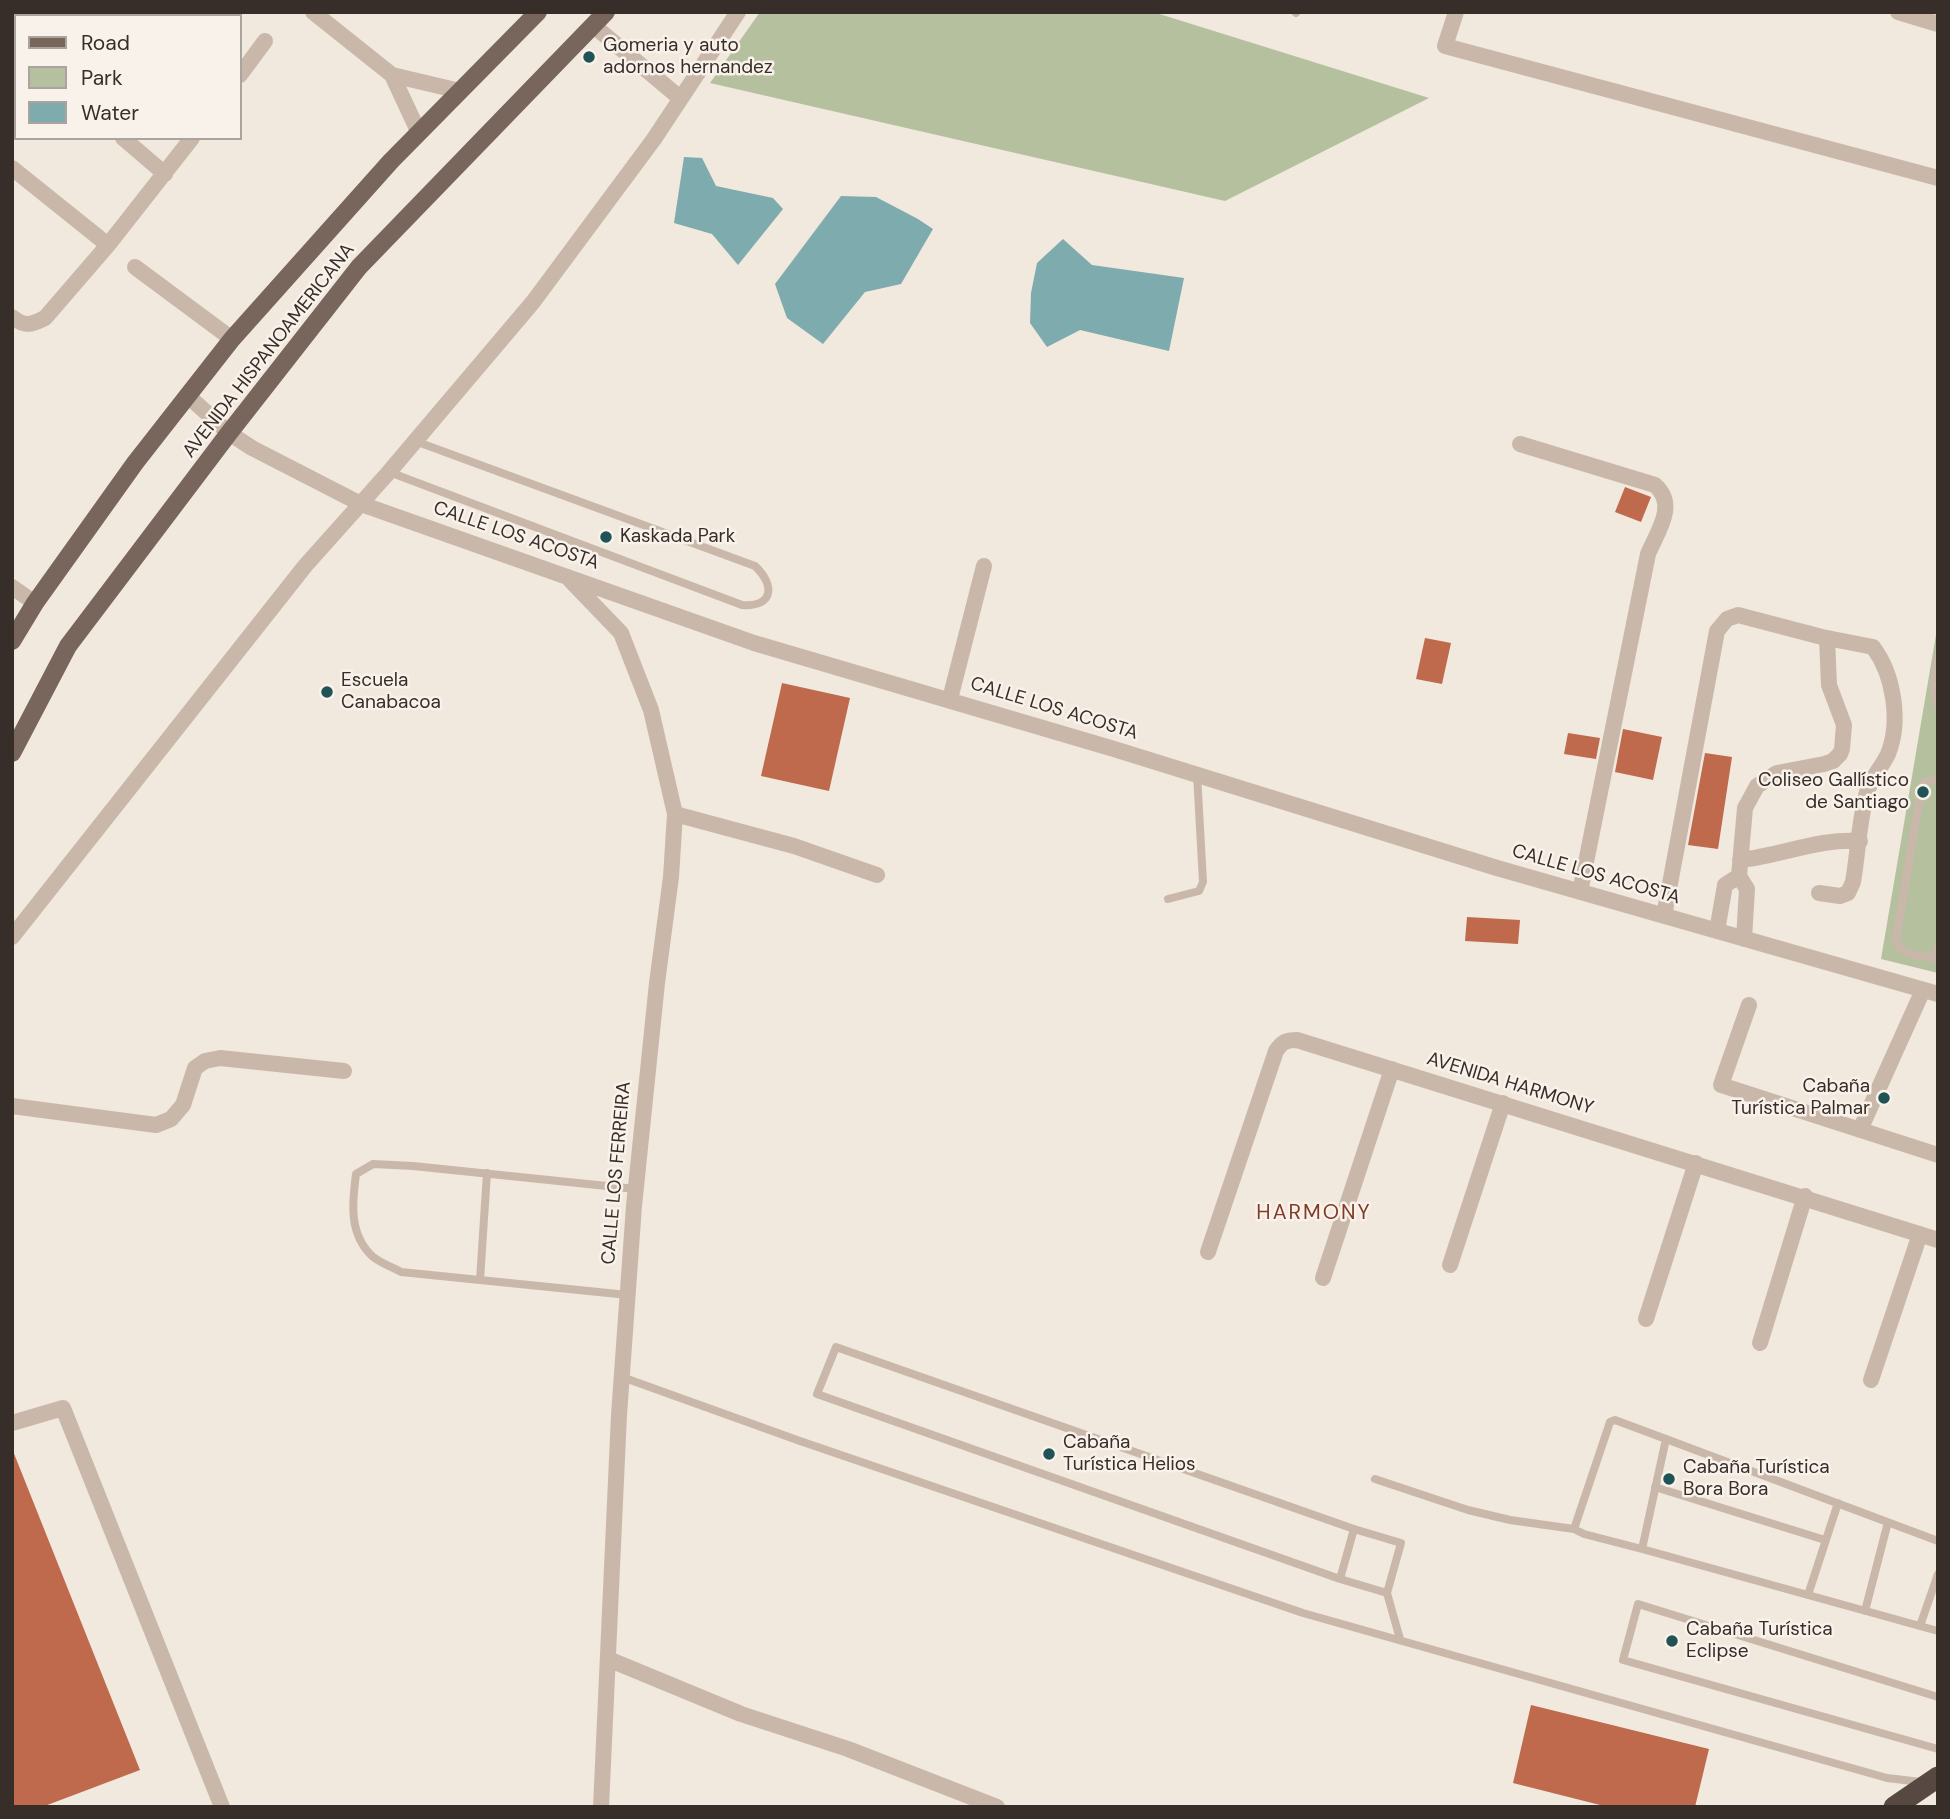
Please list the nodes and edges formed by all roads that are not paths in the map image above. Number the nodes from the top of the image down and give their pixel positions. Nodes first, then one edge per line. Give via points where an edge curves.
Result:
1 (313, 12) edge
2 (538, 12) edge
3 (738, 12) edge
4 (1455, 12) edge
5 (1898, 12) edge
6 (600, 19) edge
7 (1938, 24) edge
8 (265, 41) dead end
9 (242, 72) edge
10 (392, 75) junction
11 (460, 91) junction
12 (680, 98) junction
13 (419, 133) junction
14 (125, 140) edge
15 (190, 140) edge
16 (12, 168) edge
17 (165, 174) junction
18 (1938, 178) edge
19 (108, 245) junction
20 (135, 267) dead end
21 (12, 317) edge
22 (232, 340) junction
23 (188, 396) junction
24 (229, 433) junction
25 (415, 441) junction
26 (1520, 444) dead end
27 (389, 472) junction
28 (361, 504) junction
29 (984, 566) dead end
30 (566, 576) junction
31 (12, 587) edge
32 (35, 603) junction
33 (1827, 638) junction
34 (12, 641) edge
35 (1938, 656) edge
36 (950, 699) junction
37 (1938, 706) edge
38 (12, 753) edge
39 (1197, 774) junction
40 (1938, 778) edge
41 (675, 814) junction
42 (1860, 841) junction
43 (1739, 868) junction
44 (877, 875) dead end
45 (1580, 892) junction
46 (1819, 893) dead end
47 (1168, 899) dead end
48 (1664, 916) junction
49 (1717, 931) junction
50 (12, 937) edge
51 (1744, 939) junction
52 (1938, 944) edge
53 (1937, 958) edge
54 (1930, 992) edge
55 (1749, 1005) dead end
56 (1392, 1069) junction
57 (344, 1071) dead end
58 (1503, 1103) junction
59 (12, 1106) edge
60 (1860, 1130) junction
61 (1938, 1155) edge
62 (1696, 1163) junction
63 (487, 1173) junction
64 (636, 1189) junction
65 (1805, 1196) junction
66 (1920, 1234) junction
67 (1938, 1240) edge
68 (1208, 1252) dead end
69 (1450, 1265) dead end
70 (1323, 1278) dead end
71 (480, 1280) junction
72 (628, 1295) junction
73 (1646, 1319) dead end
74 (1760, 1343) dead end
75 (622, 1377) junction
76 (1871, 1380) dead end
77 (12, 1423) edge
78 (1666, 1439) junction
79 (1375, 1479) dead end
80 (1655, 1487) junction
81 (1838, 1503) junction
82 (1888, 1522) junction
83 (1354, 1529) junction
84 (1574, 1529) junction
85 (1825, 1540) junction
86 (1938, 1541) edge
87 (1642, 1549) junction
88 (1938, 1574) edge
89 (1340, 1579) junction
90 (1387, 1593) junction
91 (1808, 1595) junction
92 (1865, 1611) junction
93 (1920, 1626) junction
94 (1938, 1631) edge
95 (1400, 1639) junction
96 (608, 1659) junction
97 (1938, 1697) edge
98 (1938, 1749) edge
99 (1933, 1780) edge
100 (222, 1807) edge
101 (601, 1807) edge
102 (996, 1807) edge
103 (1894, 1807) edge

1 - 10 street
2 - 11 main road, AVENIDA HISPANOAMERICANA
3 - 12 street
4 - 18 street via 1445,46
5 - 7 street
6 - 12 street
6 - 24 main road, AVENIDA HISPANOAMERICANA via 359,267
8 - 9 street
10 - 11 street
10 - 13 street
11 - 13 main road, AVENIDA HISPANOAMERICANA
12 - 25 street via 533,302
13 - 22 main road, AVENIDA HISPANOAMERICANA
14 - 17 street
15 - 17 street
16 - 19 street
17 - 19 street
19 - 21 street via 45,318 32,325
20 - 22 street
22 - 23 main road, AVENIDA HISPANOAMERICANA
23 - 24 street, CALLE LOS ACOSTA
23 - 32 main road, AVENIDA HISPANOAMERICANA
24 - 28 street, CALLE LOS ACOSTA
24 - 38 main road, AVENIDA HISPANOAMERICANA via 68,646
25 - 27 street
25 - 27 lane via 755,566 769,584 769,593 754,606 742,605
26 - 45 street via 1655,485 1666,501 1666,512 1648,554
27 - 28 street
28 - 30 street, CALLE LOS ACOSTA
28 - 50 street via 305,566
29 - 36 street
30 - 36 street, CALLE LOS ACOSTA via 754,643
30 - 41 street, CALLE LOS FERREIRA via 621,633 651,710
31 - 32 street
32 - 34 main road, AVENIDA HISPANOAMERICANA
33 - 42 street via 1872,647 1883,661 1891,696 1894,736 1867,793
33 - 43 street via 1829,685 1844,725 1840,754 1824,764 1777,773 1757,786 1745,808
33 - 48 street via 1738,615 1717,631
35 - 37 lane
36 - 39 street, CALLE LOS ACOSTA
39 - 45 street, CALLE LOS ACOSTA
39 - 47 lane via 1203,882 1199,891
40 - 53 lane via 1924,783 1921,790 1896,939 1902,951
41 - 44 street via 794,846
41 - 64 street, CALLE LOS FERREIRA
42 - 43 street via 1811,844
42 - 46 street via 1848,893
43 - 49 street via 1725,885
43 - 51 street via 1747,889
45 - 48 street, CALLE LOS ACOSTA
48 - 49 street, CALLE LOS ACOSTA
49 - 51 street, CALLE LOS ACOSTA
51 - 54 street, CALLE LOS ACOSTA
52 - 53 lane
54 - 60 street
55 - 60 street via 1721,1085
56 - 58 street, AVENIDA HARMONY
56 - 68 street, AVENIDA HARMONY via 1297,1040 1281,1043
56 - 70 street
57 - 59 street via 220,1058 205,1061 195,1068 183,1105 171,1119 156,1125
58 - 62 street, AVENIDA HARMONY
58 - 69 street
60 - 61 street
62 - 65 street, AVENIDA HARMONY
62 - 73 street
63 - 64 lane
63 - 71 lane
63 - 71 lane via 373,1164 356,1174 352,1201 355,1232 373,1257 401,1272
64 - 72 street, CALLE LOS FERREIRA
65 - 66 street, AVENIDA HARMONY
65 - 74 street
66 - 67 street, AVENIDA HARMONY
66 - 76 street
71 - 72 lane
72 - 75 street, CALLE LOS FERREIRA
75 - 95 lane via 1303,1613
75 - 96 street, CALLE LOS FERREIRA
77 - 100 street via 63,1408
78 - 80 lane
78 - 81 lane
78 - 84 lane via 1610,1422
79 - 84 lane via 1468,1510
80 - 85 lane
80 - 87 lane
81 - 82 lane
81 - 85 lane
82 - 86 lane
82 - 92 lane
83 - 89 lane
83 - 89 lane via 836,1347 817,1394
83 - 90 lane via 1401,1543
84 - 87 lane
85 - 91 lane
87 - 91 lane
88 - 93 lane
89 - 90 lane
90 - 95 lane
91 - 92 lane
92 - 93 lane
93 - 94 lane
95 - 99 lane via 1887,1778
96 - 101 street, CALLE LOS FERREIRA
96 - 102 street via 741,1714 848,1749
97 - 98 lane via 1637,1604 1623,1660
99 - 103 highway

